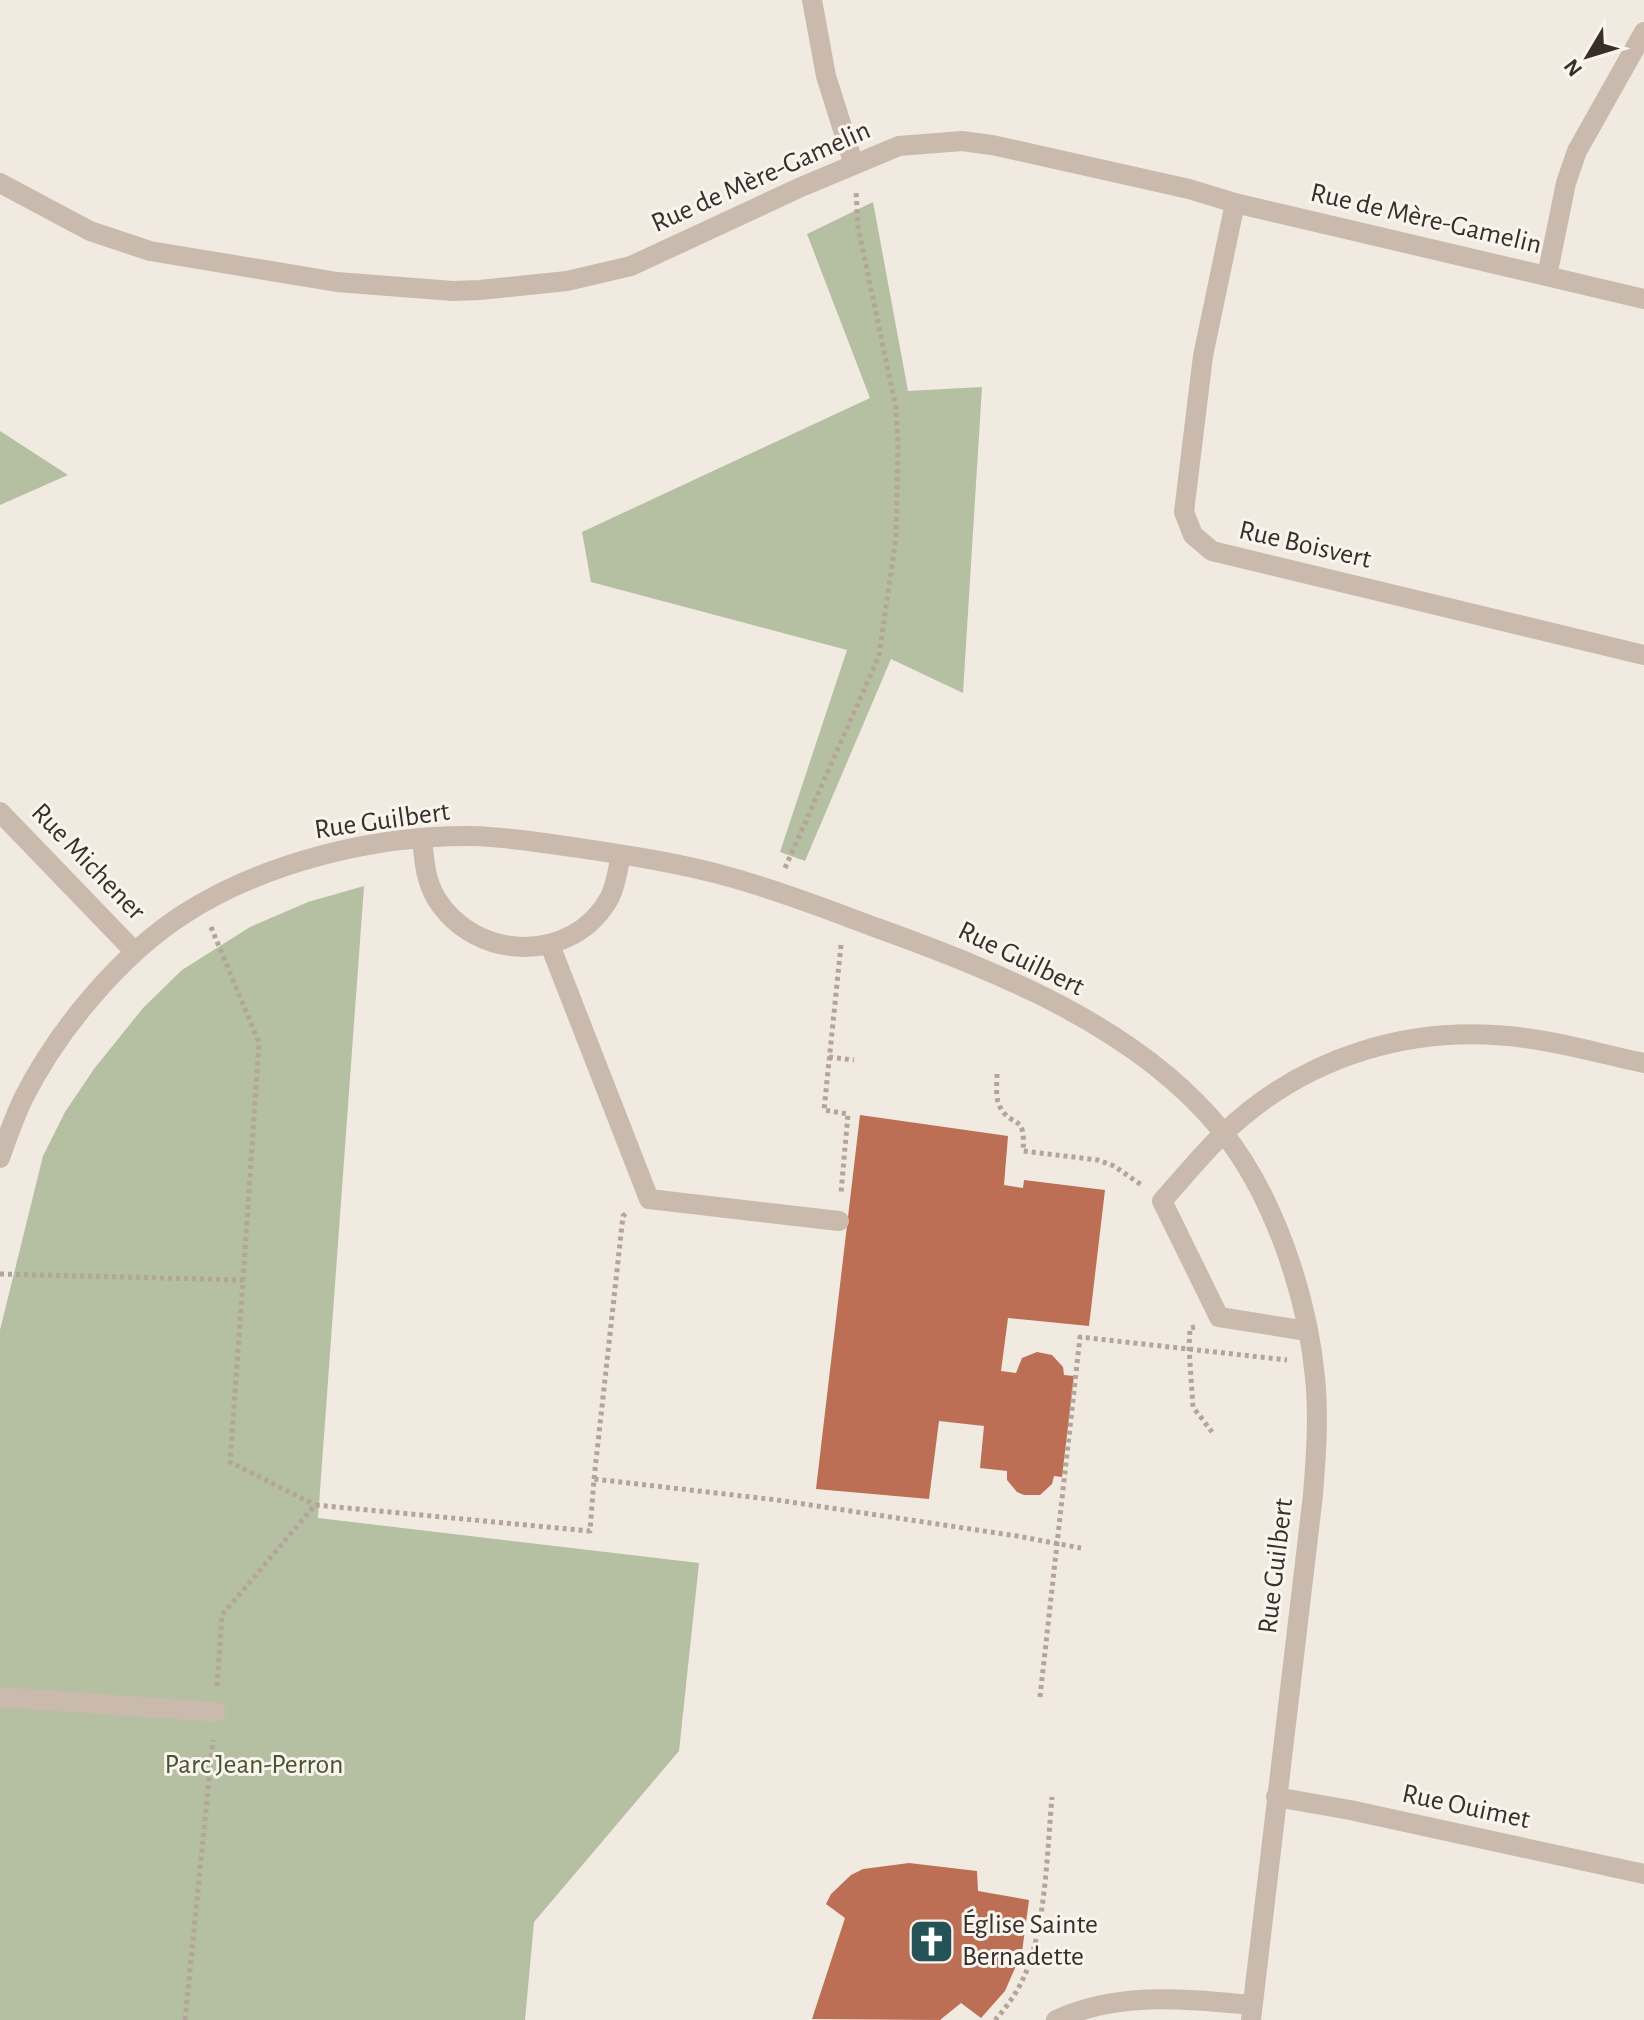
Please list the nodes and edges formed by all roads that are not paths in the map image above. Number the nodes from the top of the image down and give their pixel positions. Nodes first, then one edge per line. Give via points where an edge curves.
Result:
1 (812, 0) edge
2 (1644, 32) edge
3 (854, 165) junction
4 (0, 183) edge
5 (1235, 203) junction
6 (1547, 276) junction
7 (1644, 299) edge
8 (1644, 655) edge
9 (0, 812) edge
10 (422, 838) junction
11 (621, 855) junction
12 (550, 945) junction
13 (135, 952) junction
14 (1644, 1063) edge
15 (1224, 1133) junction
16 (0, 1158) edge
17 (839, 1221) road end
18 (1307, 1331) junction
19 (0, 1697) edge
20 (216, 1712) road end
21 (1276, 1797) junction
22 (1644, 1874) edge
23 (1252, 2012) edge
24 (1056, 2020) edge

1 - 3 street via 826,76
2 - 6 street via 1577,151
3 - 4 street, Rue de Mère-Gamelin via 631,266 567,281 453,291 337,282 150,251 90,231
3 - 5 street, Rue de Mère-Gamelin via 899,146 962,141
5 - 6 street, Rue de Mère-Gamelin
5 - 8 street, Rue Boisvert via 1203,356 1184,512 1193,535 1212,551
6 - 7 street, Rue de Mère-Gamelin
9 - 13 street, Rue Michener
10 - 11 street, Rue Guilbert via 532,841
10 - 12 street via 425,870 450,917 496,945
10 - 13 street, Rue Guilbert via 296,863 184,913
11 - 12 street via 611,895 596,916 575,934
11 - 15 street, Rue Guilbert via 775,890 983,968 1144,1058 1181,1086
12 - 17 street via 649,1199
13 - 16 street, Rue Guilbert via 52,1050 25,1096
14 - 15 street via 1527,1038 1418,1037 1345,1055 1311,1071
15 - 18 street, Rue Guilbert via 1270,1211
15 - 18 street via 1162,1201 1219,1317
18 - 21 street, Rue Guilbert via 1317,1428 1313,1495
19 - 20 street
21 - 22 street, Rue Ouimet
21 - 23 street, Rue Guilbert
23 - 24 street via 1184,1999 1133,2000

